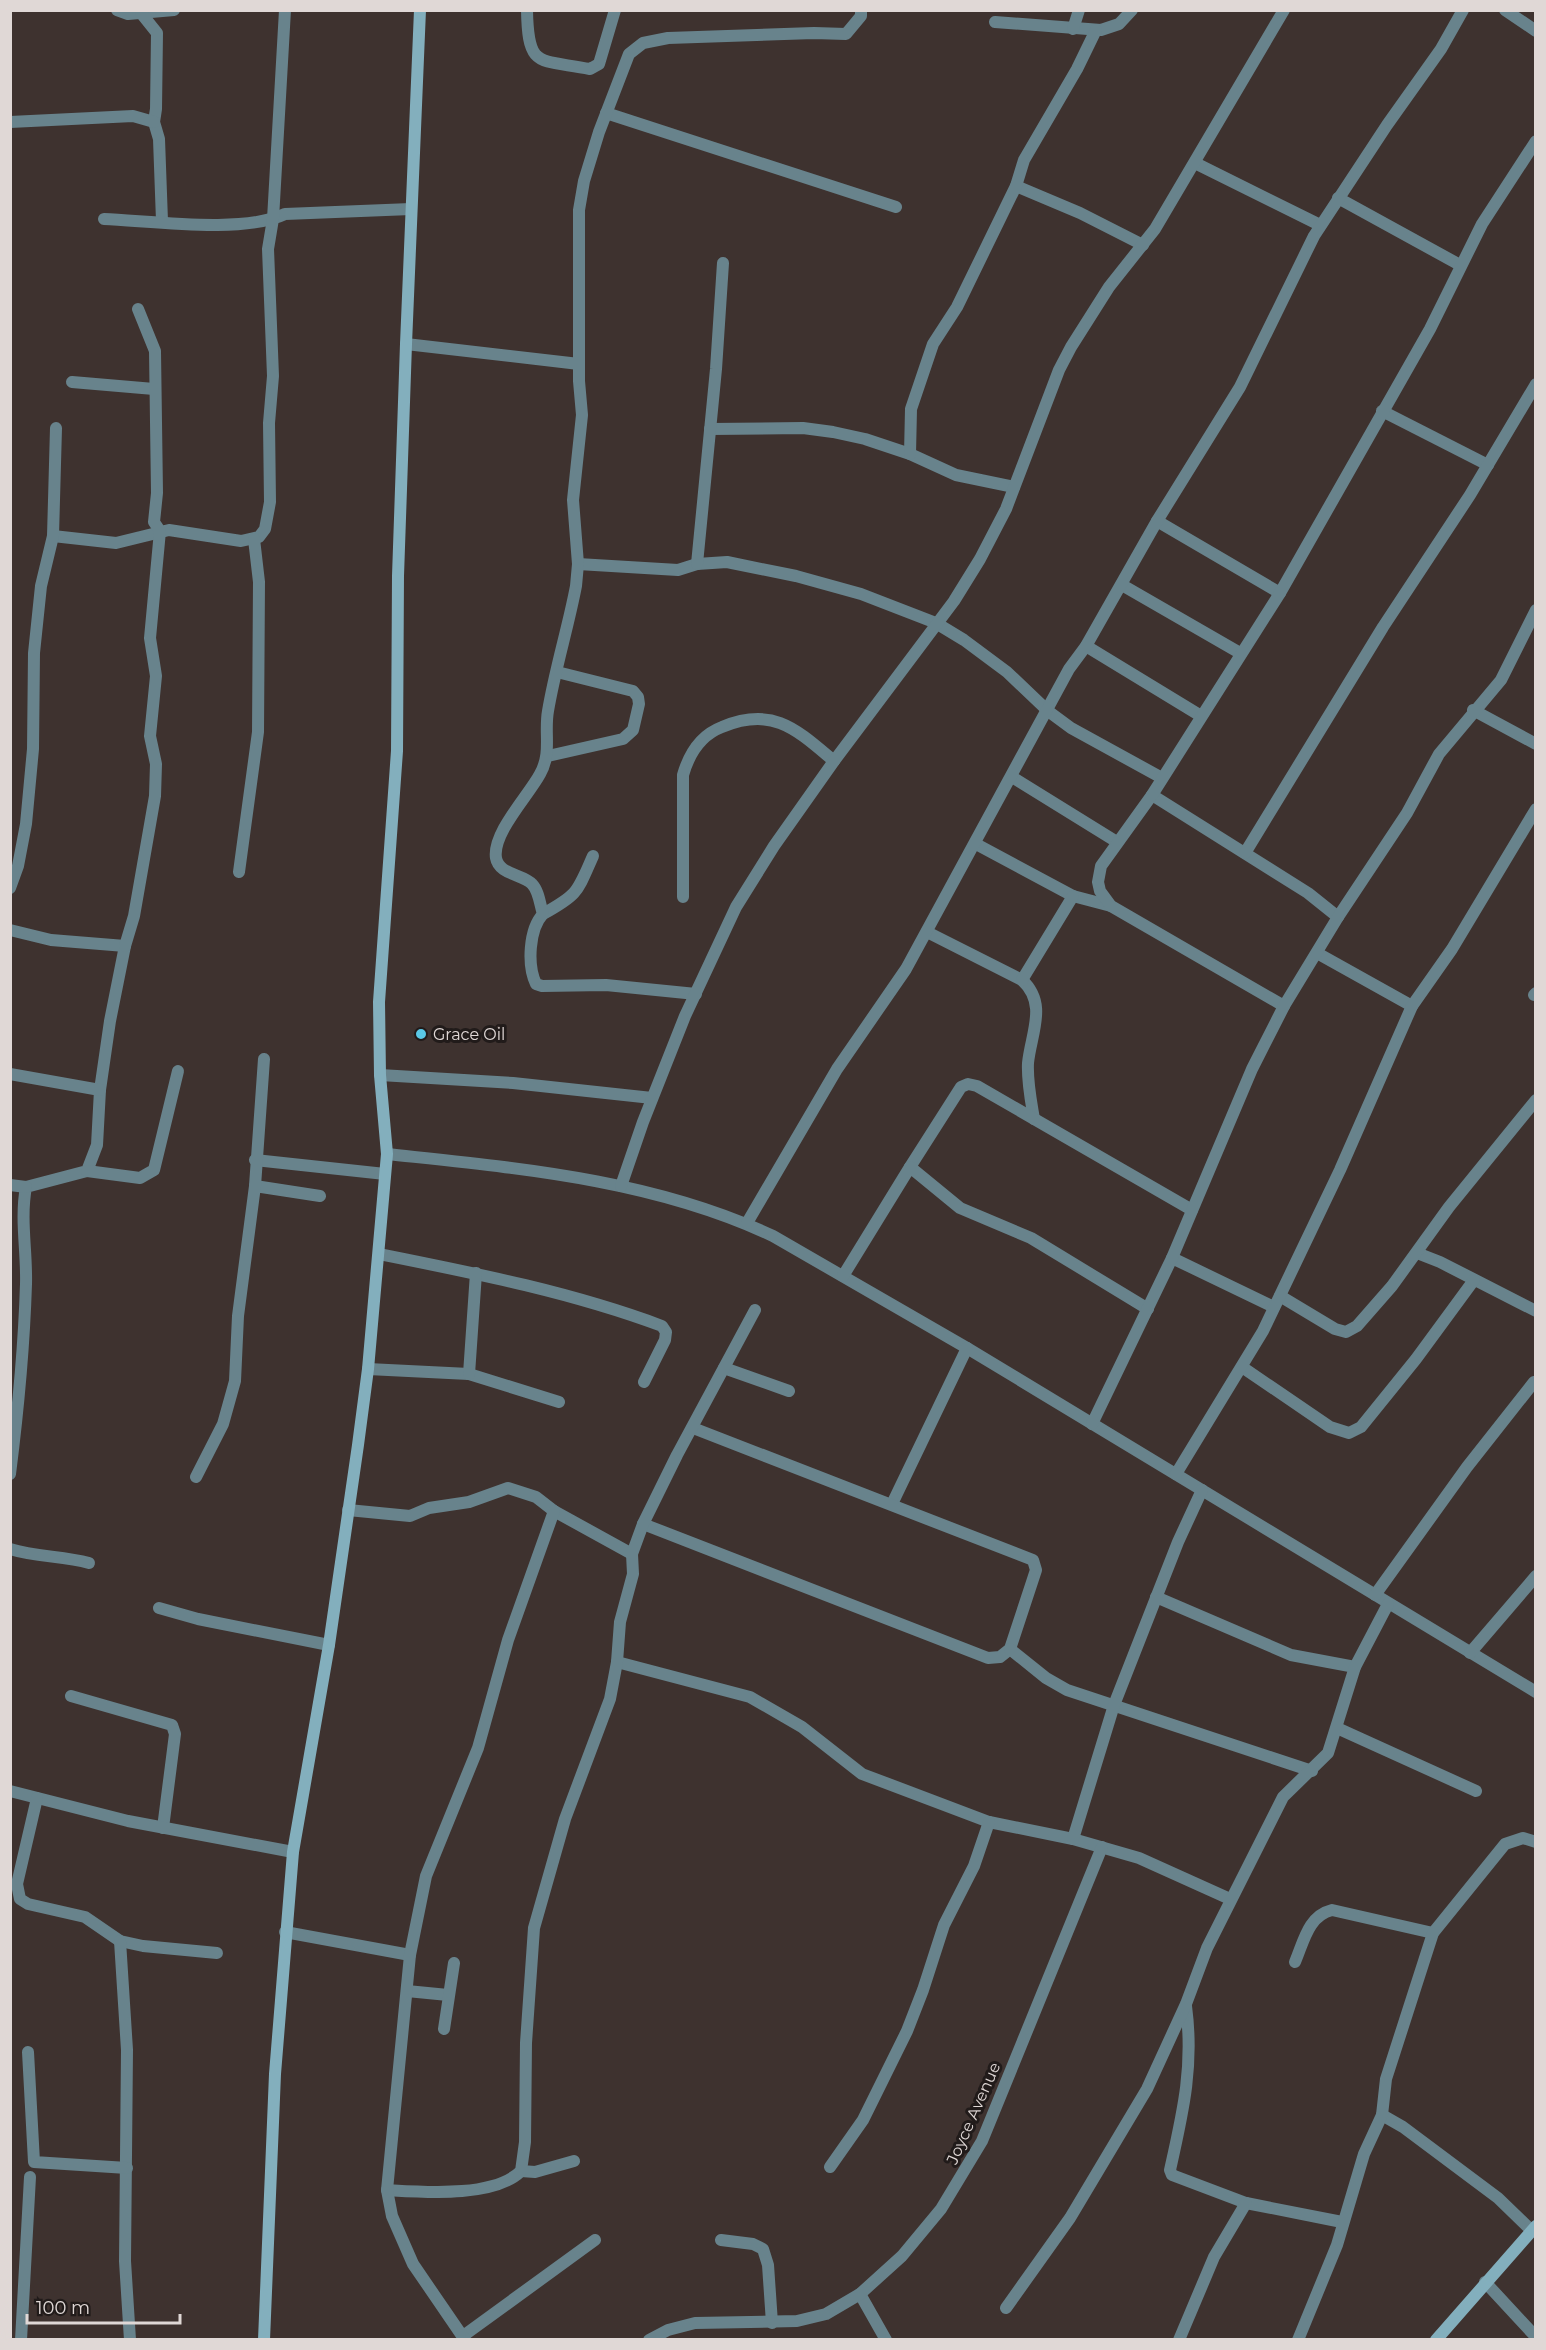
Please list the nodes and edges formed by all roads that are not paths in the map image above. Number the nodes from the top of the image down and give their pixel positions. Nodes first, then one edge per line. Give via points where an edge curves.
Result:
1 (117, 10) edge
2 (174, 10) edge
3 (285, 10) edge
4 (420, 10) edge
5 (527, 10) edge
6 (615, 10) edge
7 (861, 10) edge
8 (1079, 10) edge
9 (1132, 10) edge
10 (1284, 10) edge
11 (1463, 10) edge
12 (1505, 10) edge
13 (141, 13) junction
14 (995, 22) dead end
15 (1073, 29) junction
16 (1096, 30) junction
17 (1536, 31) edge
18 (606, 113) junction
19 (10, 122) edge
20 (154, 122) junction
21 (1536, 141) edge
22 (1195, 162) junction
23 (1016, 186) junction
24 (1338, 198) junction
25 (896, 207) dead end
26 (411, 208) junction
27 (104, 219) dead end
28 (273, 219) junction
29 (162, 221) junction
30 (1320, 225) junction
31 (1143, 245) junction
32 (723, 263) dead end
33 (1460, 265) junction
34 (138, 309) dead end
35 (406, 344) junction
36 (579, 364) junction
37 (72, 382) dead end
38 (1536, 384) edge
39 (154, 389) junction
40 (1382, 411) junction
41 (56, 428) dead end
42 (710, 429) junction
43 (910, 454) junction
44 (1488, 465) junction
45 (1014, 487) junction
46 (1157, 521) junction
47 (160, 531) junction
48 (52, 536) junction
49 (254, 538) junction
50 (578, 564) junction
51 (697, 564) junction
52 (1122, 585) junction
53 (1280, 593) junction
54 (1536, 610) edge
55 (936, 624) junction
56 (1086, 646) junction
57 (1240, 653) junction
58 (557, 672) junction
59 (1473, 710) junction
60 (1048, 711) junction
61 (1201, 716) junction
62 (1536, 744) edge
63 (548, 756) junction
64 (834, 761) junction
65 (1012, 777) junction
66 (1162, 778) junction
67 (1152, 795) junction
68 (1536, 809) edge
69 (1117, 842) junction
70 (976, 844) junction
71 (1245, 853) junction
72 (593, 856) dead end
73 (239, 872) dead end
74 (10, 888) edge
75 (1073, 896) junction
76 (683, 897) dead end
77 (1111, 906) junction
78 (543, 914) junction
79 (1338, 917) junction
80 (10, 930) edge
81 (927, 932) junction
82 (125, 946) junction
83 (1317, 953) junction
84 (1022, 980) junction
85 (696, 994) junction
86 (1284, 1006) junction
87 (1412, 1006) junction
88 (264, 1059) dead end
89 (178, 1071) dead end
90 (10, 1074) edge
91 (380, 1075) junction
92 (100, 1090) junction
93 (652, 1098) junction
94 (1536, 1100) edge
95 (1034, 1119) junction
96 (387, 1154) junction
97 (255, 1160) junction
98 (910, 1167) junction
99 (87, 1171) junction
100 (385, 1174) junction
101 (10, 1185) edge
102 (255, 1185) junction
103 (621, 1186) junction
104 (26, 1187) junction
105 (320, 1196) dead end
106 (1192, 1210) junction
107 (747, 1223) junction
108 (379, 1254) junction
109 (1417, 1254) junction
110 (1172, 1258) junction
111 (476, 1273) junction
112 (843, 1276) junction
113 (1474, 1280) junction
114 (1280, 1296) junction
115 (1274, 1307) junction
116 (1148, 1309) junction
117 (755, 1310) dead end
118 (1536, 1311) edge
119 (967, 1348) junction
120 (16, 1355) edge
121 (1242, 1367) junction
122 (724, 1368) junction
123 (368, 1369) junction
124 (469, 1374) junction
125 (644, 1382) dead end
126 (1534, 1382) dead end
127 (789, 1391) dead end
128 (559, 1402) dead end
129 (1092, 1424) junction
130 (693, 1428) junction
131 (10, 1474) edge
132 (1176, 1474) junction
133 (196, 1477) dead end
134 (1202, 1490) junction
135 (892, 1504) junction
136 (348, 1510) junction
137 (554, 1511) junction
138 (643, 1524) junction
139 (10, 1549) edge
140 (632, 1554) junction
141 (89, 1563) dead end
142 (1536, 1576) edge
143 (1375, 1595) junction
144 (1156, 1597) junction
145 (1388, 1604) junction
146 (159, 1608) dead end
147 (329, 1645) junction
148 (1010, 1649) junction
149 (1470, 1653) junction
150 (617, 1662) junction
151 (1355, 1667) junction
152 (1536, 1692) edge
153 (71, 1696) dead end
154 (1114, 1705) junction
155 (1337, 1728) junction
156 (1312, 1771) junction
157 (10, 1791) edge
158 (1476, 1791) dead end
159 (37, 1798) junction
160 (989, 1822) junction
161 (163, 1828) junction
162 (1073, 1839) junction
163 (1536, 1842) edge
164 (1102, 1847) junction
165 (293, 1852) junction
166 (1230, 1899) junction
167 (285, 1932) junction
168 (1433, 1933) junction
169 (120, 1941) junction
170 (217, 1953) dead end
171 (410, 1955) junction
172 (1295, 1962) dead end
173 (454, 1963) dead end
174 (407, 1991) junction
175 (448, 1995) junction
176 (1186, 2004) junction
177 (444, 2029) dead end
178 (28, 2052) dead end
179 (1382, 2115) junction
180 (574, 2161) dead end
181 (830, 2167) dead end
182 (127, 2168) junction
183 (520, 2171) junction
184 (30, 2177) dead end
185 (387, 2190) junction
186 (1246, 2203) junction
187 (1342, 2222) junction
188 (1533, 2228) edge
189 (595, 2240) dead end
190 (721, 2240) dead end
191 (1485, 2282) junction
192 (860, 2294) junction
193 (1006, 2308) dead end
194 (772, 2323) junction
195 (1536, 2337) edge
196 (464, 2338) edge
197 (21, 2340) edge
198 (130, 2340) edge
199 (264, 2340) edge
200 (649, 2340) edge
201 (886, 2340) edge
202 (1179, 2340) edge
203 (1298, 2340) edge
204 (1436, 2340) edge

1 - 13 street
2 - 13 street
3 - 28 street
4 - 26 main road
5 - 6 street via 531,51 537,57 590,69 599,64
7 - 18 street via 861,16 846,34 688,37 643,43 629,54
8 - 15 street
9 - 16 street via 1113,27
10 - 22 street
11 - 24 street via 1441,49
12 - 17 street
13 - 20 street via 157,33
14 - 15 street
15 - 16 street
16 - 23 street via 1024,160
18 - 25 street
18 - 36 street via 579,210
19 - 20 street via 133,116
20 - 29 street via 159,139
21 - 33 street
22 - 30 street
22 - 31 street
23 - 31 street
23 - 43 street via 957,307 933,344 911,409
24 - 30 street
24 - 33 street
26 - 28 street via 285,214
26 - 35 main road
27 - 29 street
28 - 29 street via 221,223
28 - 49 street via 268,249 273,376 270,502 266,529
30 - 46 street via 1240,387
31 - 45 street via 1102,297 1071,347
32 - 42 street
33 - 40 street via 1430,329
34 - 39 street via 155,351
35 - 36 street
35 - 91 main road via 397,751 382,936
36 - 50 street via 582,415 573,500
37 - 39 street
38 - 44 street
39 - 47 street via 157,493 153,516
40 - 44 street
40 - 53 street
41 - 48 street
42 - 43 street via 813,429 865,439
42 - 51 street
43 - 45 street via 956,475
44 - 71 street via 1383,627
45 - 55 street via 980,559
46 - 52 street
46 - 53 street
47 - 48 street via 116,543
47 - 49 street via 230,541
47 - 82 street via 150,638 156,676 150,736 156,765 154,796 134,916
48 - 74 street via 41,586 34,653 33,749 26,824
49 - 73 street via 259,582 258,732
50 - 51 street via 648,570 678,570
50 - 58 street
51 - 55 street via 727,562 796,576 861,594
52 - 56 street
52 - 57 street
53 - 57 street
54 - 59 street via 1501,680
55 - 60 street via 1007,672
55 - 64 street
56 - 60 street via 1069,669
56 - 61 street
57 - 61 street
58 - 63 street via 547,715
58 - 63 street via 633,692 639,704 633,730 623,739
59 - 62 street
59 - 79 street via 1439,754 1407,813
60 - 65 street
60 - 66 street via 1071,728
61 - 66 street
63 - 78 street via 516,809 496,856 503,868 534,885
64 - 76 street via 804,735 761,717 748,717 713,730 688,758 683,775
64 - 85 street via 736,907
65 - 69 street
65 - 70 street
66 - 67 street
67 - 69 street
67 - 71 street
68 - 87 street via 1471,918
69 - 77 street via 1098,875 1100,891
70 - 75 street
70 - 81 street
71 - 79 street
72 - 78 street via 570,900
75 - 77 street
75 - 84 street
77 - 86 street
78 - 85 street via 533,930 532,976 536,984 606,985
79 - 83 street
80 - 82 street via 51,940
81 - 84 street
81 - 107 street via 837,1068
82 - 92 street
83 - 86 street
83 - 87 street
84 - 95 street via 1030,987 1038,1008 1028,1064
85 - 93 street
86 - 106 street via 1252,1069
87 - 114 street
88 - 97 street
89 - 99 street via 154,1170 140,1178
90 - 92 street
91 - 93 street via 513,1083
91 - 96 main road
92 - 99 street via 97,1145
93 - 103 street
94 - 109 street via 1449,1207
95 - 98 street via 968,1084 961,1087
95 - 106 street
96 - 100 main road
96 - 103 street
97 - 100 street
97 - 102 street
98 - 112 street
98 - 116 street via 960,1208 1030,1238
99 - 104 street
100 - 108 main road
101 - 104 street
102 - 105 street
102 - 133 street via 238,1316 235,1381 223,1424
103 - 107 street via 690,1203
104 - 120 street via 26,1281
106 - 110 street
107 - 112 street
108 - 111 street
108 - 123 main road
109 - 113 street
109 - 114 street via 1351,1330 1341,1332
110 - 115 street
110 - 116 street
111 - 124 street
111 - 125 street via 620,1310 662,1326 665,1340
112 - 119 street
113 - 118 street
113 - 121 street via 1416,1359 1355,1431 1344,1433 1330,1427
114 - 115 street
115 - 121 street
116 - 129 street
117 - 122 street
119 - 129 street
119 - 135 street
120 - 131 street
121 - 132 street
122 - 127 street
122 - 130 street
123 - 124 street
123 - 136 main road
124 - 128 street
126 - 143 street
129 - 132 street
130 - 135 street
130 - 138 street
132 - 134 street
134 - 143 street
134 - 144 street
135 - 148 street via 1033,1560 1036,1570
136 - 137 street via 410,1516 508,1488 536,1497
136 - 147 main road
137 - 140 street
137 - 171 street via 508,1640 478,1748 426,1876
138 - 140 street
138 - 148 street via 988,1658 1000,1658
139 - 141 street
140 - 150 street via 633,1574 618,1632
142 - 149 street
143 - 145 street
144 - 151 street via 1291,1655
144 - 154 street
145 - 149 street
145 - 151 street
146 - 147 street
147 - 165 main road
148 - 154 street via 1056,1684
149 - 152 street
150 - 160 street via 750,1697 802,1727 862,1774
150 - 183 street via 603,1721 565,1819 534,1928 525,2043 525,2142
151 - 155 street
153 - 161 street via 172,1725 175,1734
154 - 156 street
154 - 162 street
155 - 156 street via 1328,1753
155 - 158 street
156 - 166 street via 1288,1789
157 - 159 street
159 - 161 street
159 - 169 street via 17,1884 20,1899 85,1917
160 - 162 street
160 - 181 street via 974,1866 944,1924 907,2031 863,2120
161 - 165 street
162 - 164 street
163 - 168 street via 1523,1838 1505,1844
164 - 166 street via 1139,1858
164 - 192 street, Joyce Avenue via 982,2141 961,2180 920,2236
165 - 167 main road
166 - 176 street
167 - 171 street
167 - 199 main road
168 - 172 street via 1332,1910 1322,1912 1310,1925
168 - 179 street via 1386,2079
169 - 170 street
169 - 182 street via 127,2050
171 - 174 street
173 - 175 street
174 - 175 street
174 - 185 street
175 - 177 street
176 - 186 street via 1189,2076 1186,2106 1170,2170 1178,2178
176 - 193 street via 1131,2120 1070,2218
178 - 182 street via 34,2162
179 - 187 street via 1364,2154
179 - 188 street via 1498,2198
180 - 183 street via 535,2172
182 - 198 street via 125,2261
183 - 185 street via 506,2182 453,2192
184 - 197 street
185 - 196 street via 392,2216 413,2264
186 - 187 street
186 - 202 street via 1214,2257
187 - 203 street via 1337,2246
188 - 191 main road
189 - 196 street
190 - 194 street via 763,2249 768,2265
191 - 195 street
191 - 204 main road
192 - 194 street, Joyce Avenue via 826,2314
192 - 201 street
194 - 200 street, Joyce Avenue via 695,2323

